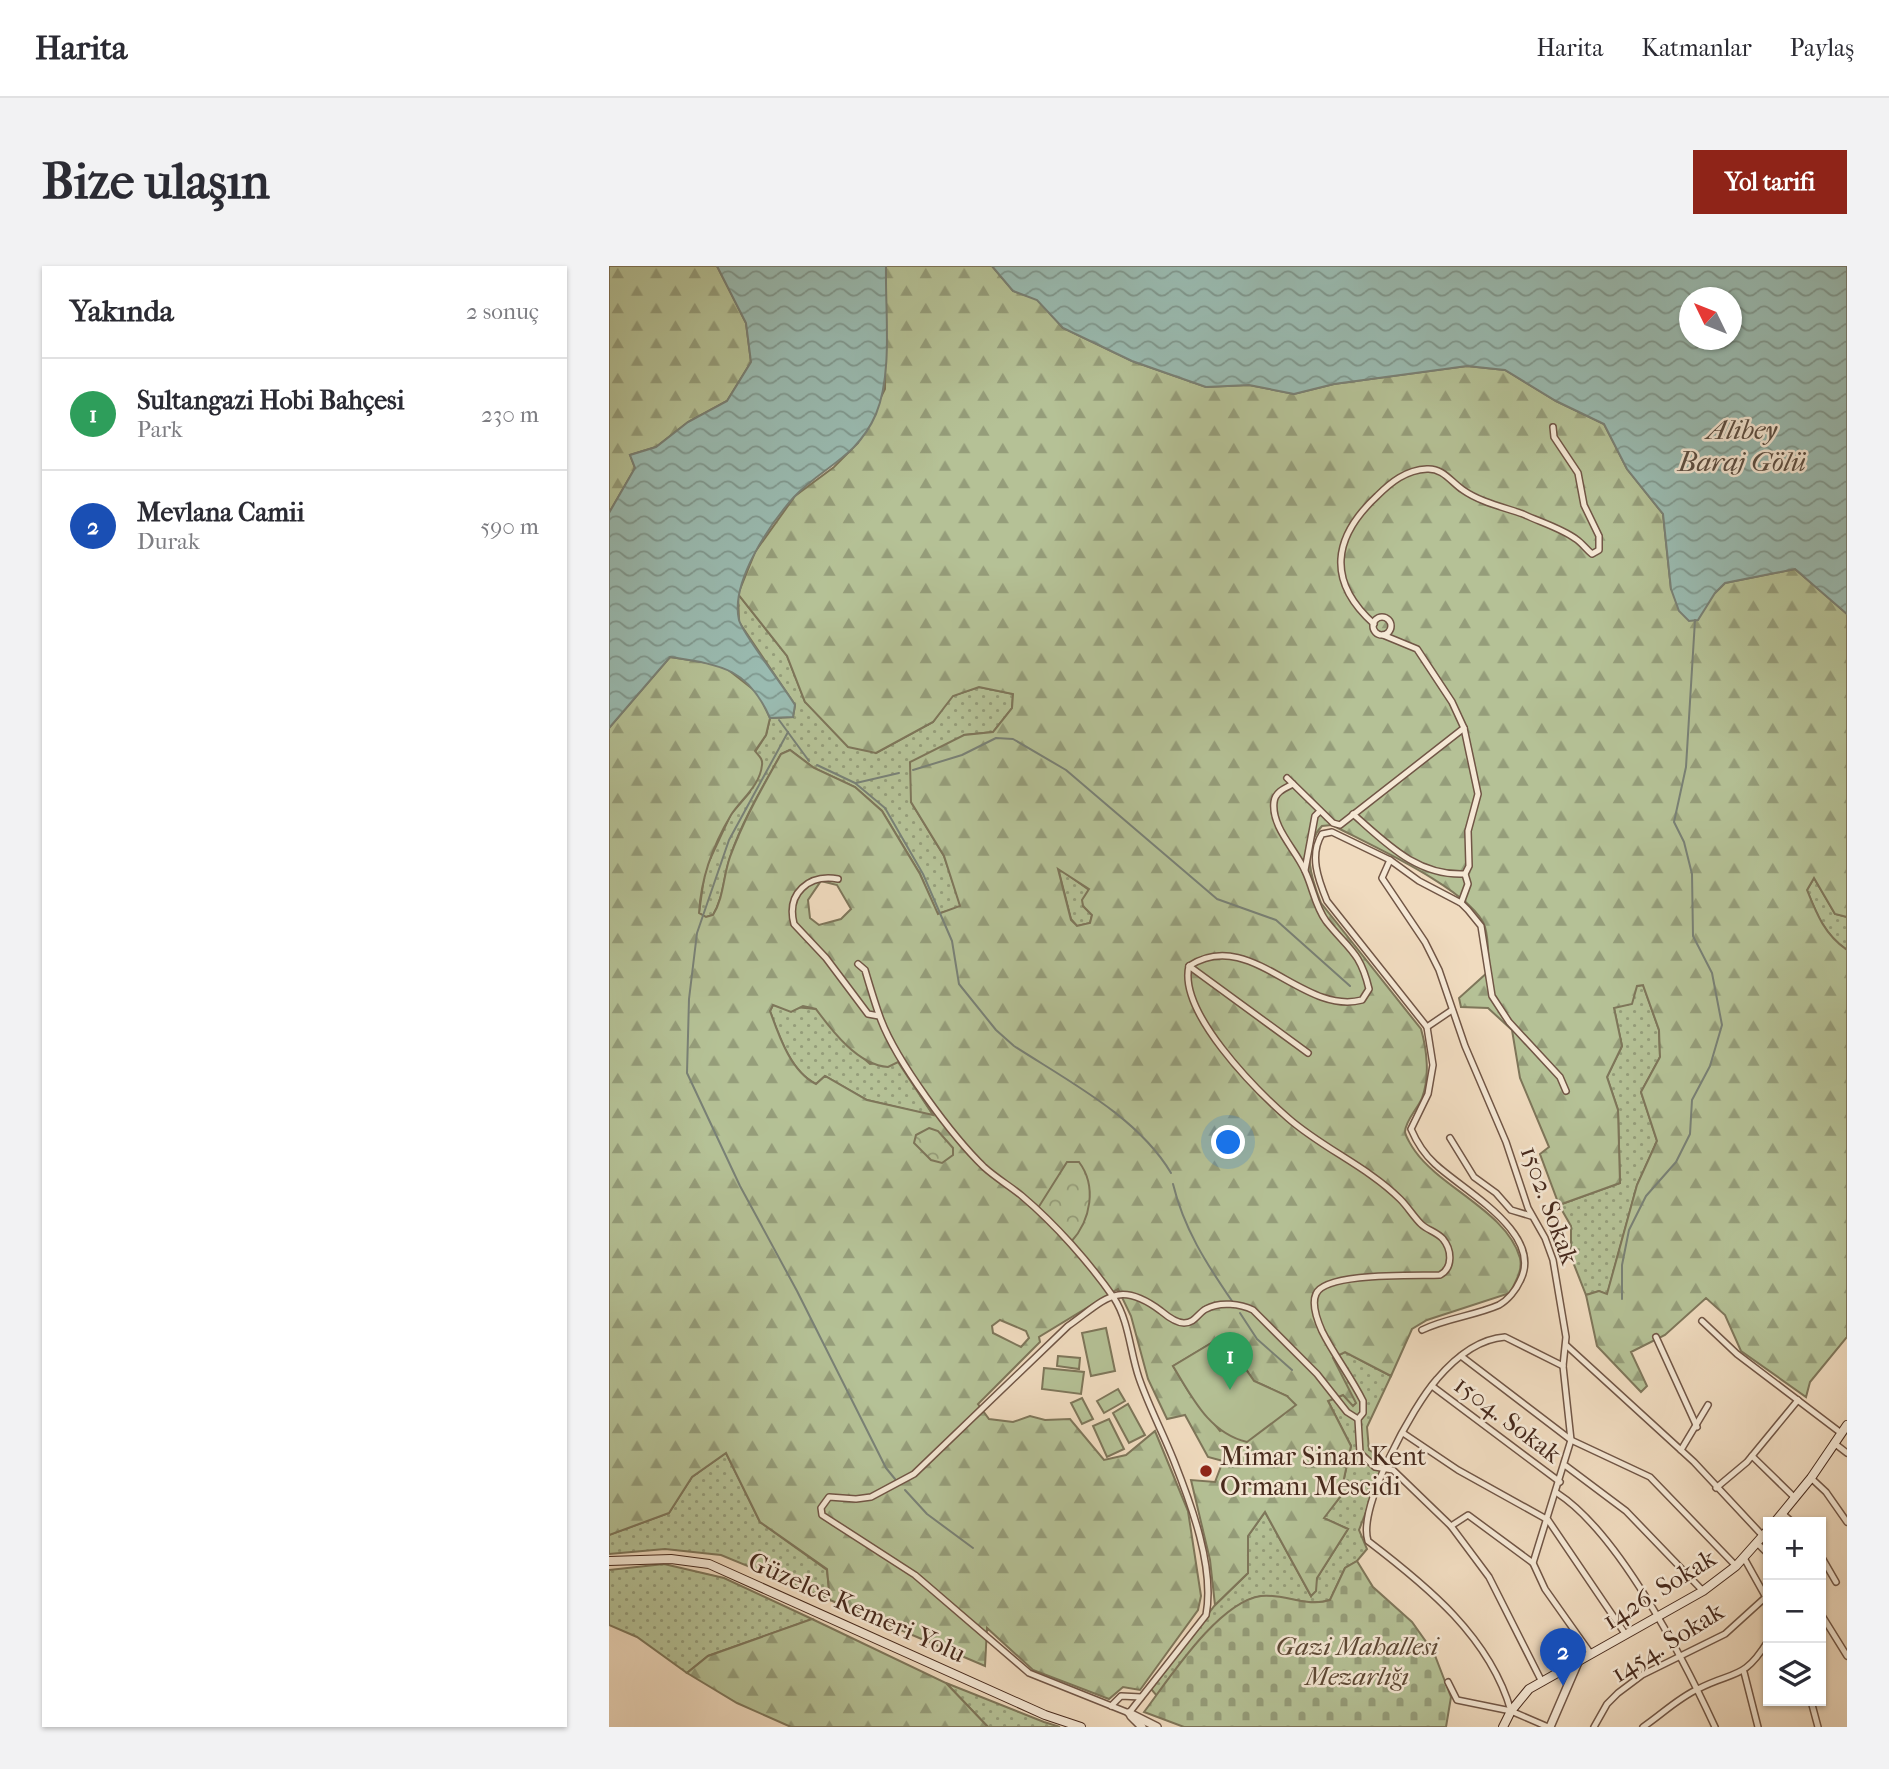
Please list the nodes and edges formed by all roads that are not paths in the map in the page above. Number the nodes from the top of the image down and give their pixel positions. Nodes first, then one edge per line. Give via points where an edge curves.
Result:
1 (1553, 427) dead end
2 (1374, 624) junction
3 (1383, 635) junction
4 (1464, 729) junction
5 (1287, 778) dead end
6 (1293, 784) junction
7 (1320, 811) junction
8 (1353, 814) junction
9 (1390, 860) junction
10 (1305, 870) junction
11 (1465, 874) junction
12 (838, 879) dead end
13 (1461, 903) junction
14 (858, 964) dead end
15 (1189, 966) junction
16 (1452, 1010) junction
17 (879, 1016) junction
18 (1427, 1027) junction
19 (1308, 1053) dead end
20 (1566, 1091) dead end
21 (1450, 1138) dead end
22 (1511, 1210) junction
23 (1496, 1213) junction
24 (1531, 1216) junction
25 (1113, 1297) junction
26 (1702, 1321) dead end
27 (1422, 1330) dead end
28 (1656, 1337) dead end
29 (1566, 1345) junction
30 (1461, 1356) junction
31 (1563, 1366) junction
32 (1431, 1386) junction
33 (1798, 1400) junction
34 (1708, 1405) dead end
35 (1358, 1419) junction
36 (1847, 1425) edge
37 (1697, 1427) junction
38 (1403, 1433) junction
39 (1840, 1433) junction
40 (1571, 1440) junction
41 (1835, 1443) junction
42 (1681, 1450) junction
43 (1847, 1453) edge
44 (1752, 1457) junction
45 (1566, 1466) junction
46 (1386, 1468) junction
47 (1811, 1478) junction
48 (1560, 1482) junction
49 (1716, 1488) junction
50 (1557, 1493) junction
51 (1794, 1498) junction
52 (1782, 1513) junction
53 (1779, 1517) edge
54 (1786, 1517) edge
55 (1548, 1520) junction
56 (1847, 1522) edge
57 (1451, 1526) junction
58 (1763, 1536) edge
59 (1744, 1558) junction
60 (609, 1562) edge
61 (1533, 1563) junction
62 (1826, 1565) edge
63 (1736, 1566) junction
64 (1836, 1582) dead end
65 (1763, 1590) edge
66 (1703, 1591) junction
67 (1763, 1602) edge
68 (1658, 1617) junction
69 (1826, 1622) edge
70 (1627, 1635) junction
71 (1767, 1643) edge
72 (1591, 1654) junction
73 (1679, 1656) junction
74 (1847, 1656) edge
75 (1577, 1662) junction
76 (1744, 1672) junction
77 (1541, 1681) junction
78 (1448, 1682) dead end
79 (1697, 1689) junction
80 (1141, 1697) junction
81 (1111, 1706) junction
82 (1812, 1706) edge
83 (1511, 1711) junction
84 (1129, 1713) junction
85 (1081, 1727) edge
86 (1142, 1727) edge
87 (1157, 1727) edge
88 (1503, 1727) edge
89 (1549, 1727) edge
90 (1594, 1727) edge
91 (1643, 1727) edge
92 (1715, 1727) edge
93 (1758, 1727) edge
94 (1818, 1727) edge

1 - 2 street via 1553,437 1578,473 1584,505 1599,536 1599,550 1592,554 1568,534 1463,490 1447,475 1430,468 1413,471 1395,479 1353,519 1341,549 1340,571 1348,590 1360,612
2 - 3 street via 1375,632
2 - 3 street via 1380,618 1388,620 1390,631
3 - 4 street via 1417,649
4 - 8 street
4 - 11 street via 1478,794 1468,831
5 - 6 street
6 - 7 street
6 - 10 street via 1281,790 1273,804 1281,830
7 - 8 street via 1336,825
7 - 10 street via 1315,816
8 - 11 street via 1400,855 1427,870
9 - 13 street
9 - 16 street, 1502. Sokak via 1382,878 1425,942
9 - 18 street via 1332,832 1322,834 1317,843 1319,881 1327,901
10 - 15 street via 1317,907 1356,952 1365,971 1369,989 1362,1000 1326,1000 1275,972 1233,957 1206,955
11 - 13 street via 1468,884
12 - 17 street via 821,877 803,886 793,900 794,924 826,957 868,1014
13 - 20 street via 1481,926 1492,996 1509,1022 1560,1077
14 - 17 street via 865,970
15 - 19 street
15 - 35 street via 1189,991 1211,1035 1265,1095 1289,1119 1400,1199 1424,1227 1445,1242 1450,1263 1440,1275 1359,1278 1323,1285 1315,1295 1321,1330 1363,1401
16 - 18 street
16 - 24 street, 1502. Sokak
17 - 25 street via 926,1096 956,1136 985,1168 1052,1226
18 - 23 street via 1433,1065 1428,1094 1411,1129 1435,1164
21 - 22 street via 1474,1177
22 - 23 street
22 - 24 street
23 - 27 street via 1526,1255 1526,1270 1516,1290 1500,1304
24 - 29 street, 1502. Sokak via 1553,1260
25 - 35 street via 1134,1294 1181,1323 1216,1306 1253,1310
25 - 80 street via 1121,1310 1139,1379 1191,1504 1209,1600 1206,1615
25 - 81 street via 1068,1326 914,1474 871,1497 829,1497 821,1508 822,1515 915,1576 1029,1673
26 - 33 street
28 - 37 street
29 - 31 street, 1502. Sokak
29 - 42 street
30 - 31 street via 1481,1343 1505,1337
30 - 32 street
30 - 40 street
31 - 40 street, 1502. Sokak
32 - 38 street
32 - 48 street, 1504. Sokak
33 - 39 street
33 - 44 street
34 - 37 street
35 - 46 street via 1360,1453 1375,1467
36 - 39 main road
37 - 42 street
38 - 46 street
38 - 55 street
39 - 41 main road
40 - 45 street, 1502. Sokak
40 - 63 street via 1650,1477
41 - 43 street
41 - 47 main road
42 - 49 street
44 - 49 street
44 - 51 street
45 - 48 street, 1502. Sokak
45 - 66 street via 1626,1511
46 - 57 street
46 - 83 street via 1369,1515 1368,1541 1437,1596 1477,1643
47 - 51 main road
47 - 56 street
48 - 50 street, 1502. Sokak
49 - 58 street
50 - 55 street, 1502. Sokak
50 - 68 street via 1611,1547
51 - 52 main road
52 - 53 main road
52 - 54 street
55 - 61 street, 1502. Sokak
55 - 70 street
57 - 61 street via 1468,1515
57 - 77 street via 1489,1577
58 - 59 main road, 1426. Sokak
59 - 63 main road, 1426. Sokak
59 - 65 street
60 - 85 main road, Güzelce Kemeri Yolu via 671,1559 709,1564
61 - 72 street via 1545,1589
62 - 64 street
63 - 66 main road, 1426. Sokak
66 - 68 main road, 1426. Sokak
67 - 73 street, 1454. Sokak via 1709,1645
68 - 70 main road, 1426. Sokak
68 - 73 street
69 - 74 street
70 - 72 main road, 1426. Sokak
71 - 76 street via 1759,1659
72 - 75 main road, 1426. Sokak
73 - 79 street
73 - 90 street, 1454. Sokak via 1618,1693
75 - 77 main road, 1426. Sokak
75 - 89 street
76 - 79 street
76 - 93 street
77 - 83 main road, 1426. Sokak
78 - 83 street via 1457,1700
79 - 91 street
79 - 92 street
80 - 81 street via 1121,1696
80 - 84 street
81 - 84 street
82 - 94 street
83 - 88 main road, 1426. Sokak
83 - 89 street
84 - 86 street
84 - 87 street

